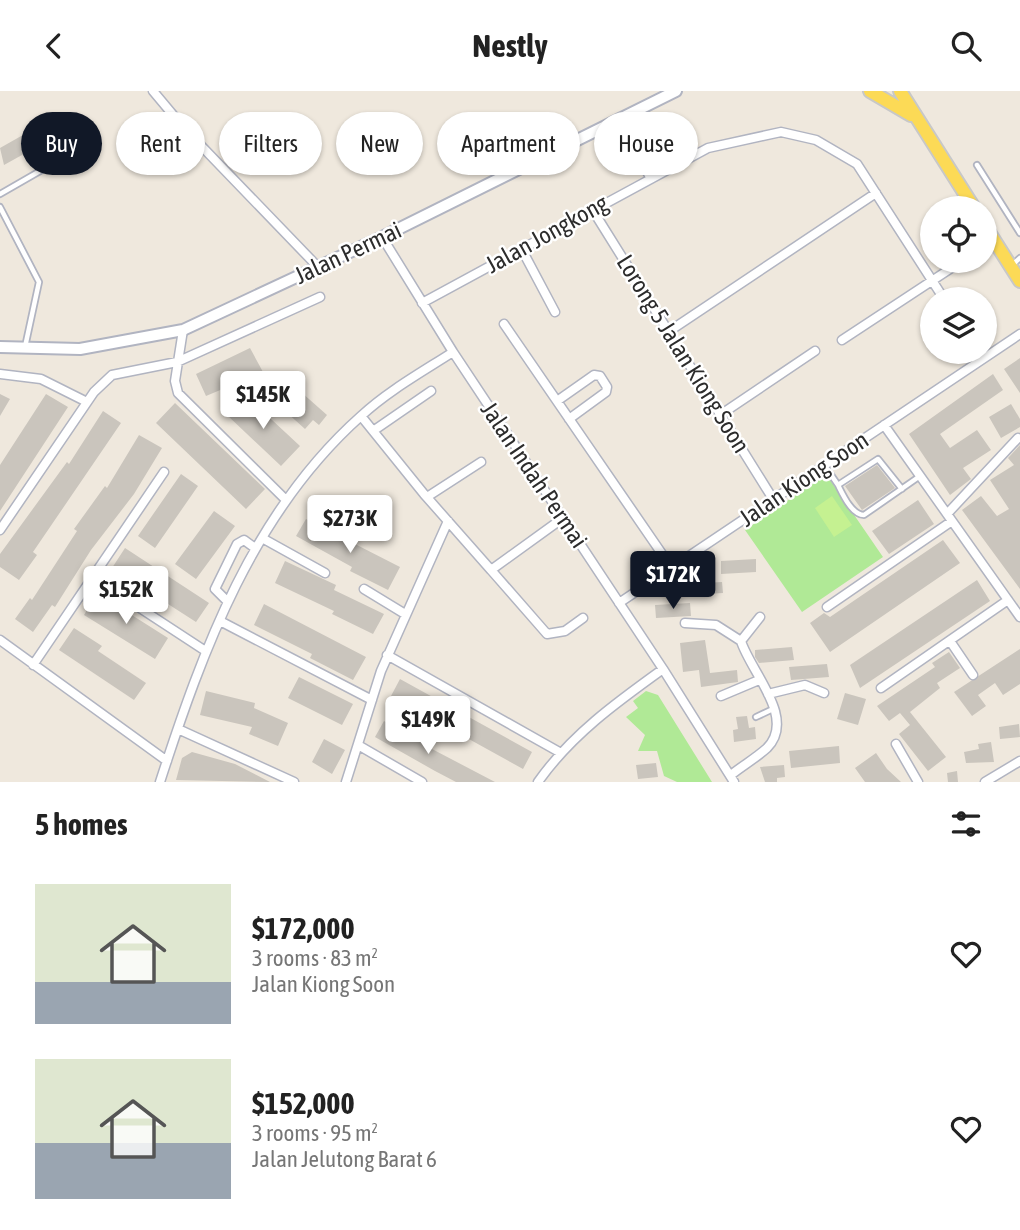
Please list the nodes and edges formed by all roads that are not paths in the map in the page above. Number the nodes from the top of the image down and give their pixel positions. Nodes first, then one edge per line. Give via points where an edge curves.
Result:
1 (153, 91) edge
2 (676, 91) edge
3 (870, 91) edge
4 (906, 94) edge
5 (917, 119) junction
6 (977, 165) dead end
7 (33, 175) edge
8 (650, 177) joint
9 (876, 193) junction
10 (0, 194) edge
11 (966, 196) edge
12 (0, 207) edge
13 (592, 209) junction
14 (1020, 233) edge
15 (382, 237) junction
16 (521, 248) junction
17 (997, 248) edge
18 (1015, 262) edge
19 (319, 268) junction
20 (944, 273) edge
21 (932, 281) junction
22 (1020, 281) edge
23 (936, 287) edge
24 (320, 297) dead end
25 (422, 303) junction
26 (555, 311) dead end
27 (504, 324) dead end
28 (183, 330) junction
29 (668, 332) junction
30 (1020, 334) edge
31 (842, 340) dead end
32 (997, 346) edge
33 (0, 347) edge
34 (25, 348) junction
35 (815, 351) dead end
36 (453, 352) junction
37 (177, 362) junction
38 (968, 364) edge
39 (0, 374) edge
40 (431, 391) dead end
41 (557, 401) junction
42 (87, 403) junction
43 (361, 415) junction
44 (720, 415) junction
45 (569, 419) junction
46 (884, 425) junction
47 (373, 431) junction
48 (1018, 438) dead end
49 (481, 462) dead end
50 (824, 465) junction
51 (164, 472) dead end
52 (920, 476) junction
53 (838, 485) junction
54 (902, 489) junction
55 (427, 497) junction
56 (773, 499) junction
57 (286, 500) junction
58 (564, 518) junction
59 (950, 518) junction
60 (448, 521) junction
61 (0, 530) edge
62 (262, 538) junction
63 (255, 548) junction
64 (671, 567) junction
65 (491, 570) junction
66 (325, 573) dead end
67 (364, 589) dead end
68 (120, 595) dead end
69 (1008, 600) junction
70 (228, 602) junction
71 (619, 603) junction
72 (827, 607) dead end
73 (405, 614) junction
74 (760, 617) dead end
75 (1020, 617) edge
76 (583, 618) dead end
77 (220, 621) junction
78 (685, 623) dead end
79 (0, 640) edge
80 (741, 641) junction
81 (950, 641) junction
82 (204, 650) junction
83 (387, 655) junction
84 (33, 665) junction
85 (663, 669) junction
86 (974, 675) dead end
87 (759, 680) junction
88 (881, 688) dead end
89 (824, 693) dead end
90 (768, 694) junction
91 (721, 696) dead end
92 (372, 699) junction
93 (774, 709) junction
94 (756, 717) dead end
95 (178, 729) junction
96 (896, 744) dead end
97 (358, 745) junction
98 (561, 753) junction
99 (167, 761) junction
100 (1020, 761) edge
101 (732, 778) edge
102 (160, 782) edge
103 (294, 782) edge
104 (346, 782) edge
105 (422, 782) edge
106 (538, 782) edge
107 (918, 782) edge
108 (985, 782) edge

1 - 19 street
2 - 15 street, Jalan Permai
3 - 5 main road
4 - 5 main road
5 - 11 main road
6 - 14 lane
7 - 10 lane
8 - 9 street, Jalan Jongkong via 715,145 792,132 851,159
8 - 13 street, Jalan Jongkong
9 - 21 street, Jalan Jongkong
9 - 29 street
12 - 34 lane via 38,282
13 - 16 street, Jalan Jongkong
13 - 29 street, Lorong 5 Jalan Kiong Soon
15 - 19 street, Jalan Permai
15 - 25 street, Jalan Indah Permai
16 - 25 street, Jalan Jongkong
16 - 26 street
17 - 18 main road
18 - 22 main road
19 - 28 street, Jalan Permai
20 - 21 street
21 - 23 street, Jalan Jongkong
21 - 31 street
24 - 37 street
25 - 36 street, Jalan Indah Permai
27 - 41 street
28 - 34 street, Jalan Permai via 80,349
28 - 37 street
29 - 44 street, Lorong 5 Jalan Kiong Soon
30 - 32 street, Jalan Kiong Soon
33 - 34 street, Jalan Permai
35 - 44 street
36 - 43 street
36 - 58 street, Jalan Indah Permai
37 - 42 street via 112,375
37 - 57 street via 178,393
38 - 46 street, Jalan Kiong Soon
39 - 42 street via 41,379
40 - 47 street
41 - 45 street
41 - 45 street via 594,375 600,376 606,392
42 - 61 street
43 - 47 street
43 - 57 street
44 - 56 street, Lorong 5 Jalan Kiong Soon
45 - 64 street
46 - 50 street, Jalan Kiong Soon
46 - 52 street, Jalan Kiong Soon
47 - 55 street
48 - 59 street
49 - 55 street
50 - 53 lane
50 - 56 street, Jalan Kiong Soon
51 - 84 street
52 - 54 lane
52 - 59 street, Jalan Kiong Soon
53 - 54 lane via 878,459
53 - 54 lane via 859,515
55 - 60 street
56 - 64 street, Jalan Kiong Soon
57 - 62 street
58 - 65 street
58 - 71 street, Jalan Indah Permai
59 - 69 street, Jalan Kiong Soon
59 - 72 street
60 - 65 street
60 - 73 street
62 - 63 street
62 - 66 street
63 - 70 street
63 - 70 street via 244,540 237,544 215,589
64 - 71 street, Jalan Kiong Soon
65 - 76 street via 547,633 565,631
67 - 73 street
68 - 82 street
69 - 75 street, Jalan Kiong Soon
69 - 81 street
70 - 77 street
71 - 85 street, Jalan Indah Permai
73 - 83 street
74 - 80 street
77 - 82 street
77 - 92 street
78 - 80 street via 716,625
79 - 84 street
80 - 87 street
81 - 86 street
81 - 88 street
82 - 95 street
83 - 92 street
83 - 98 street
84 - 99 street
85 - 98 street via 614,704
85 - 101 street, Jalan Indah Permai
87 - 90 street
87 - 91 street
89 - 90 street via 805,685
90 - 93 street
92 - 97 street
93 - 94 lane
93 - 101 street via 775,734 768,746
95 - 99 street
95 - 103 street
96 - 107 street
97 - 104 street
97 - 105 street
98 - 106 street
99 - 102 street
100 - 108 street

